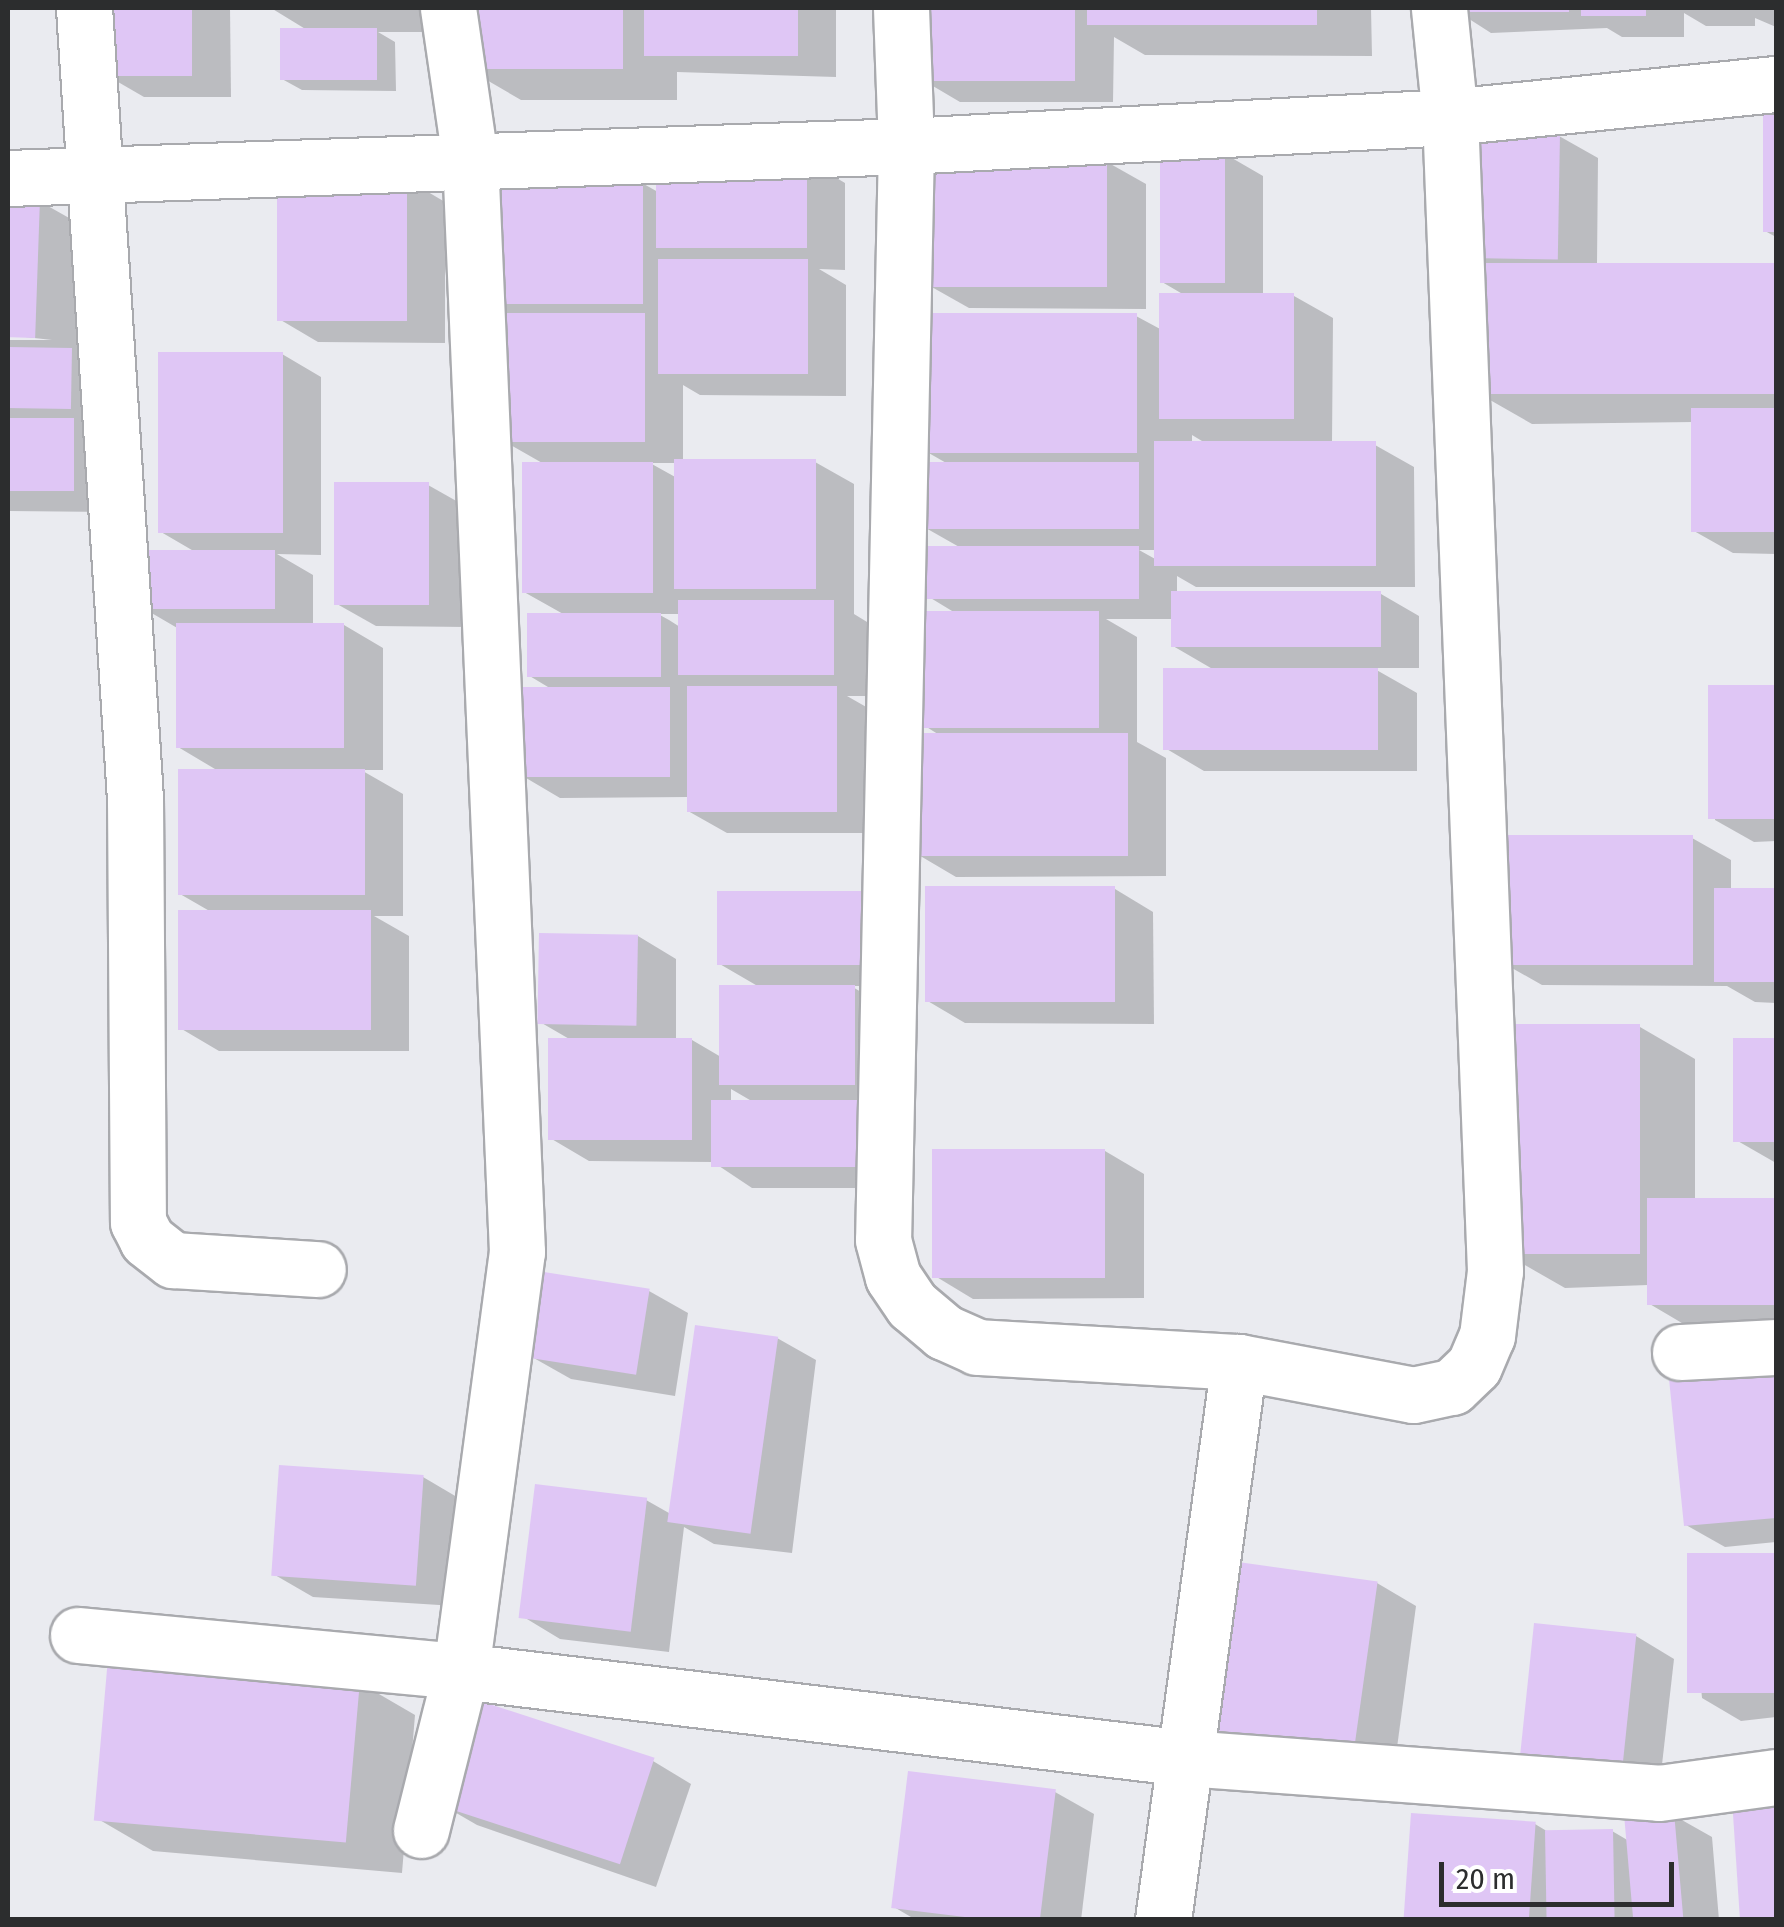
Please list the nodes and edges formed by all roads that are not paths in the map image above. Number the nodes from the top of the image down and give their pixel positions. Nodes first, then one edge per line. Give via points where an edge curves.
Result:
1 (84, 8) edge
2 (448, 8) edge
3 (901, 8) edge
4 (1438, 8) edge
5 (1776, 84) edge
6 (1450, 117) junction
7 (906, 146) junction
8 (470, 159) junction
9 (94, 175) junction
10 (8, 178) edge
11 (318, 1269) dead end
12 (1776, 1347) edge
13 (1680, 1352) dead end
14 (1239, 1362) junction
15 (78, 1636) dead end
16 (461, 1671) junction
17 (1186, 1758) junction
18 (1776, 1776) edge
19 (420, 1830) dead end
20 (1163, 1920) edge

1 - 9 street
2 - 8 street
3 - 7 street
4 - 6 street
5 - 6 street
6 - 7 street
6 - 14 street via 1495,1271 1487,1336 1474,1366 1452,1387 1412,1394
7 - 8 street
7 - 14 street via 883,1240 893,1276 912,1305 977,1348
8 - 9 street
8 - 16 street via 516,1252
9 - 10 street
9 - 11 street via 135,799 138,1222 146,1240 173,1260
12 - 13 street
14 - 17 street
15 - 16 street
16 - 17 street
16 - 19 street
17 - 18 street via 1659,1793
17 - 20 street

